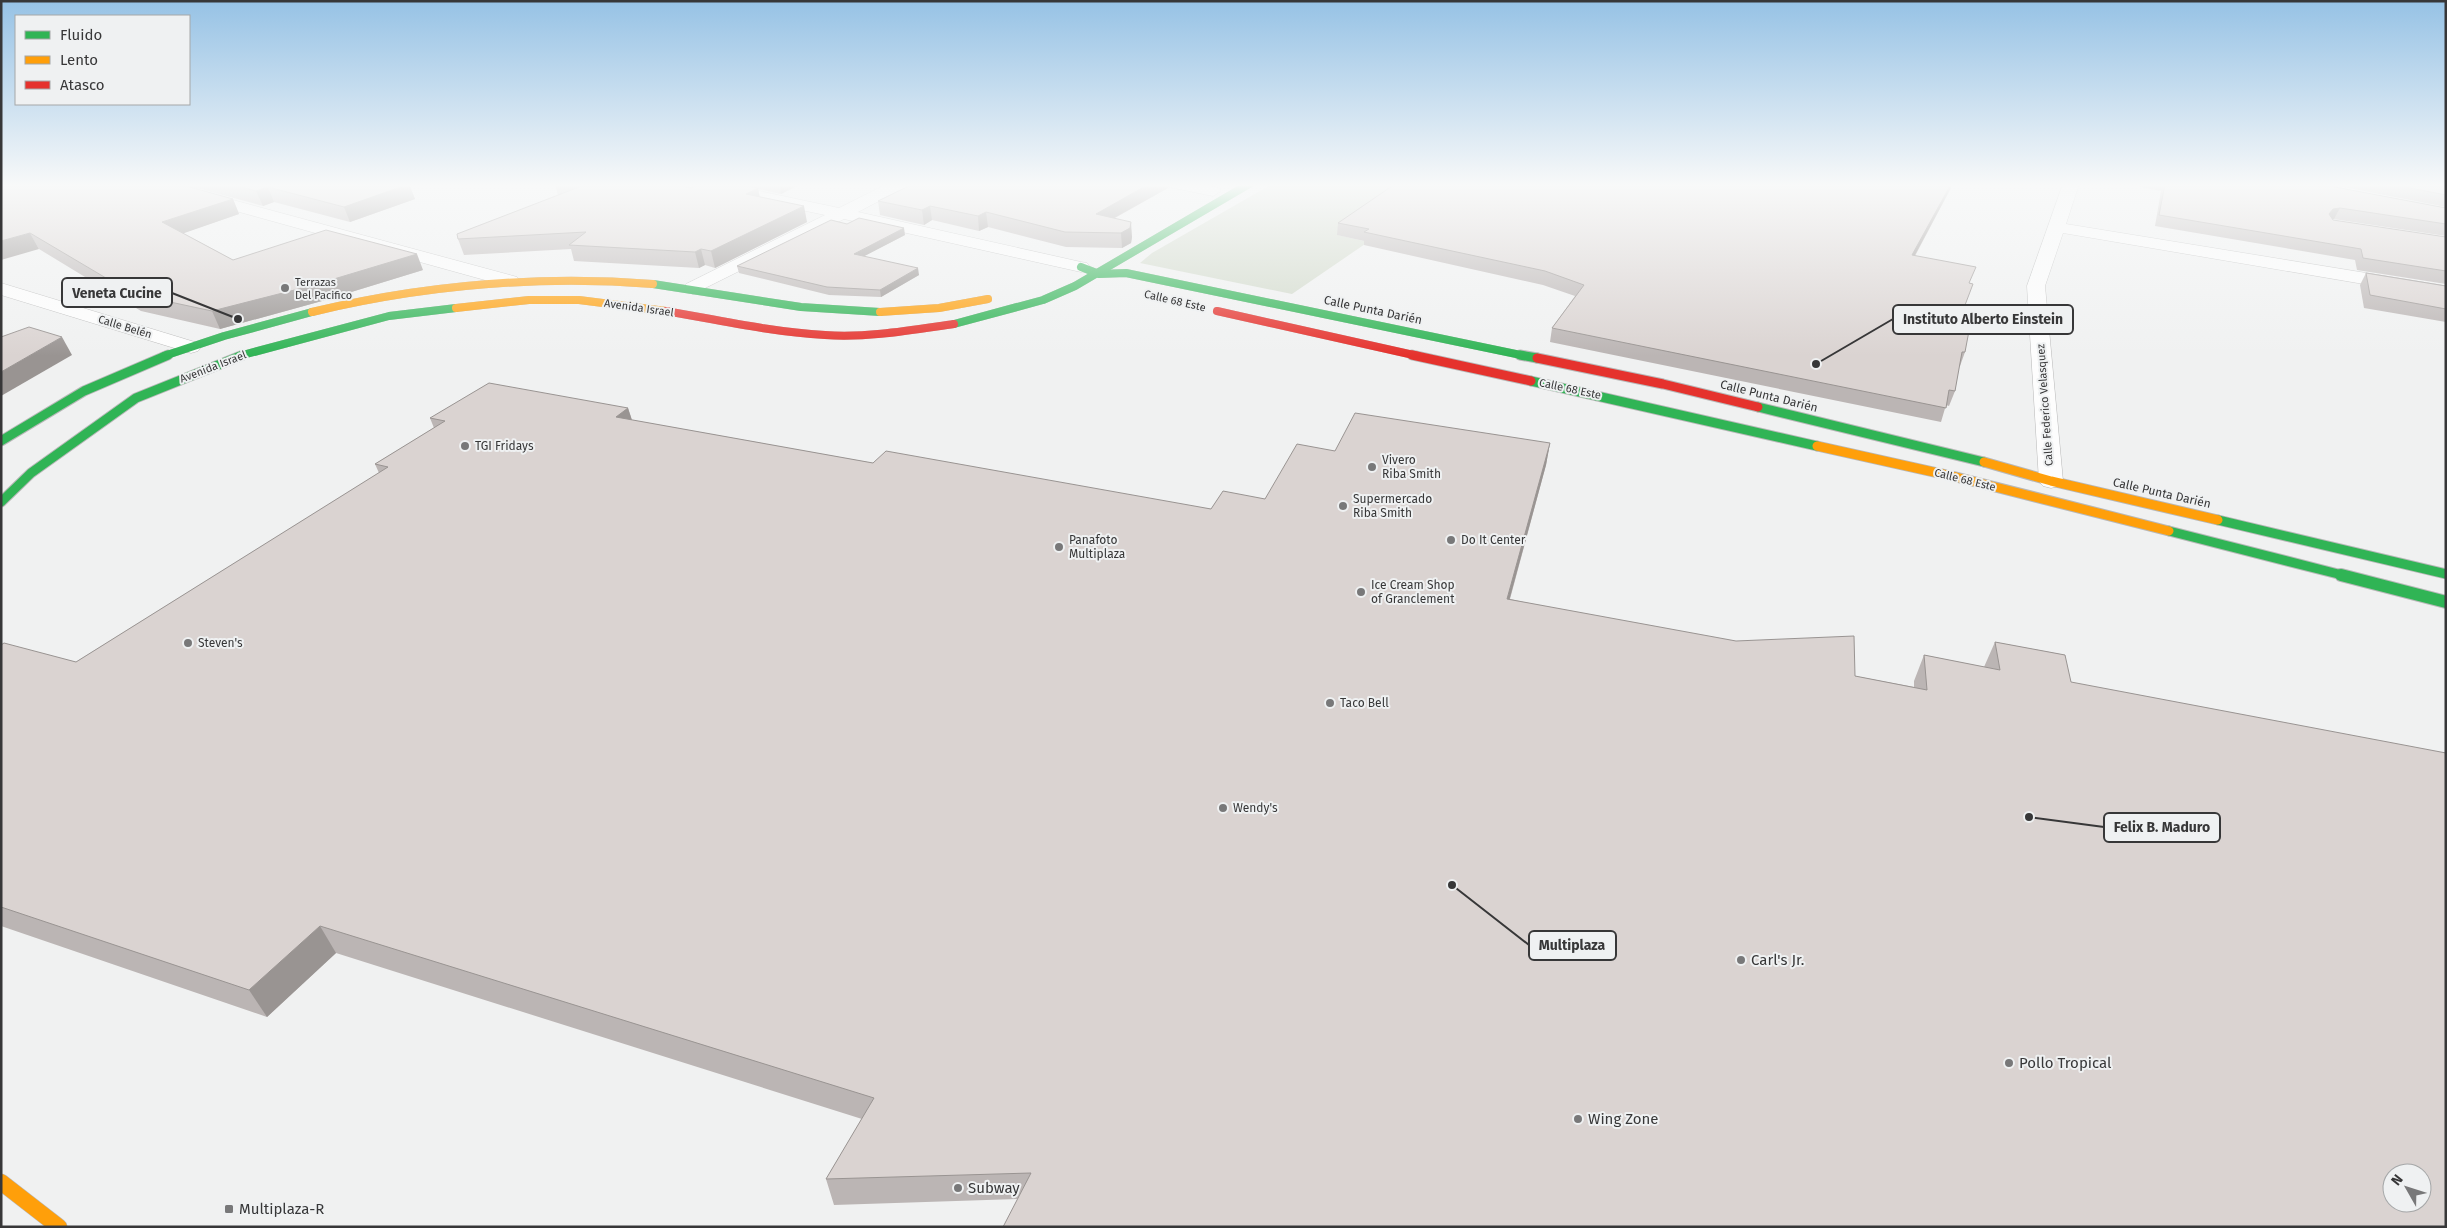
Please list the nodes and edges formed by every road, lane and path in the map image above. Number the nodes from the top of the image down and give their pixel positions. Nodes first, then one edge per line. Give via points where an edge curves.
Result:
1 (368, 241) edge
2 (787, 241) edge
3 (977, 241) edge
4 (1153, 241) edge
5 (2051, 241) edge
6 (2142, 241) edge
7 (1096, 258) edge
8 (1081, 267) junction
9 (1099, 274) junction
10 (1065, 275) dead end
11 (510, 281) junction
12 (1106, 286) dead end
13 (1, 288) edge
14 (693, 288) junction
15 (2446, 292) edge
16 (999, 297) dead end
17 (1205, 308) dead end
18 (191, 347) junction
19 (1, 441) edge
20 (2049, 491) junction
21 (1, 502) edge
22 (2446, 574) edge
23 (2446, 602) edge
24 (1, 1182) edge
25 (58, 1227) edge

1 - 11 street
2 - 14 street
3 - 8 street
4 - 9 main road, Avenida Israel
5 - 20 street, Calle Federico Velasquez via 2036,286
6 - 15 street
7 - 8 main road
8 - 9 main road, Calle Punta Darién
8 - 10 main road
9 - 12 main road
9 - 20 main road, Calle Punta Darién via 1126,273 1663,384 1959,455
9 - 21 main road, Avenida Israel via 1043,300 984,318 945,327 884,333 826,335 578,300 530,300 390,316 234,357 136,398 31,473
11 - 14 main road, Avenida Israel via 590,279
11 - 18 main road, Avenida Israel via 378,298 266,323
13 - 18 street, Calle Belén
14 - 16 main road, Avenida Israel via 803,307 857,312 915,310
17 - 20 main road, Calle 68 Este via 1956,477
18 - 19 main road, Avenida Israel via 92,387
20 - 22 main road, Calle Punta Darién
20 - 23 main road, Calle Punta Darién
24 - 25 main road

